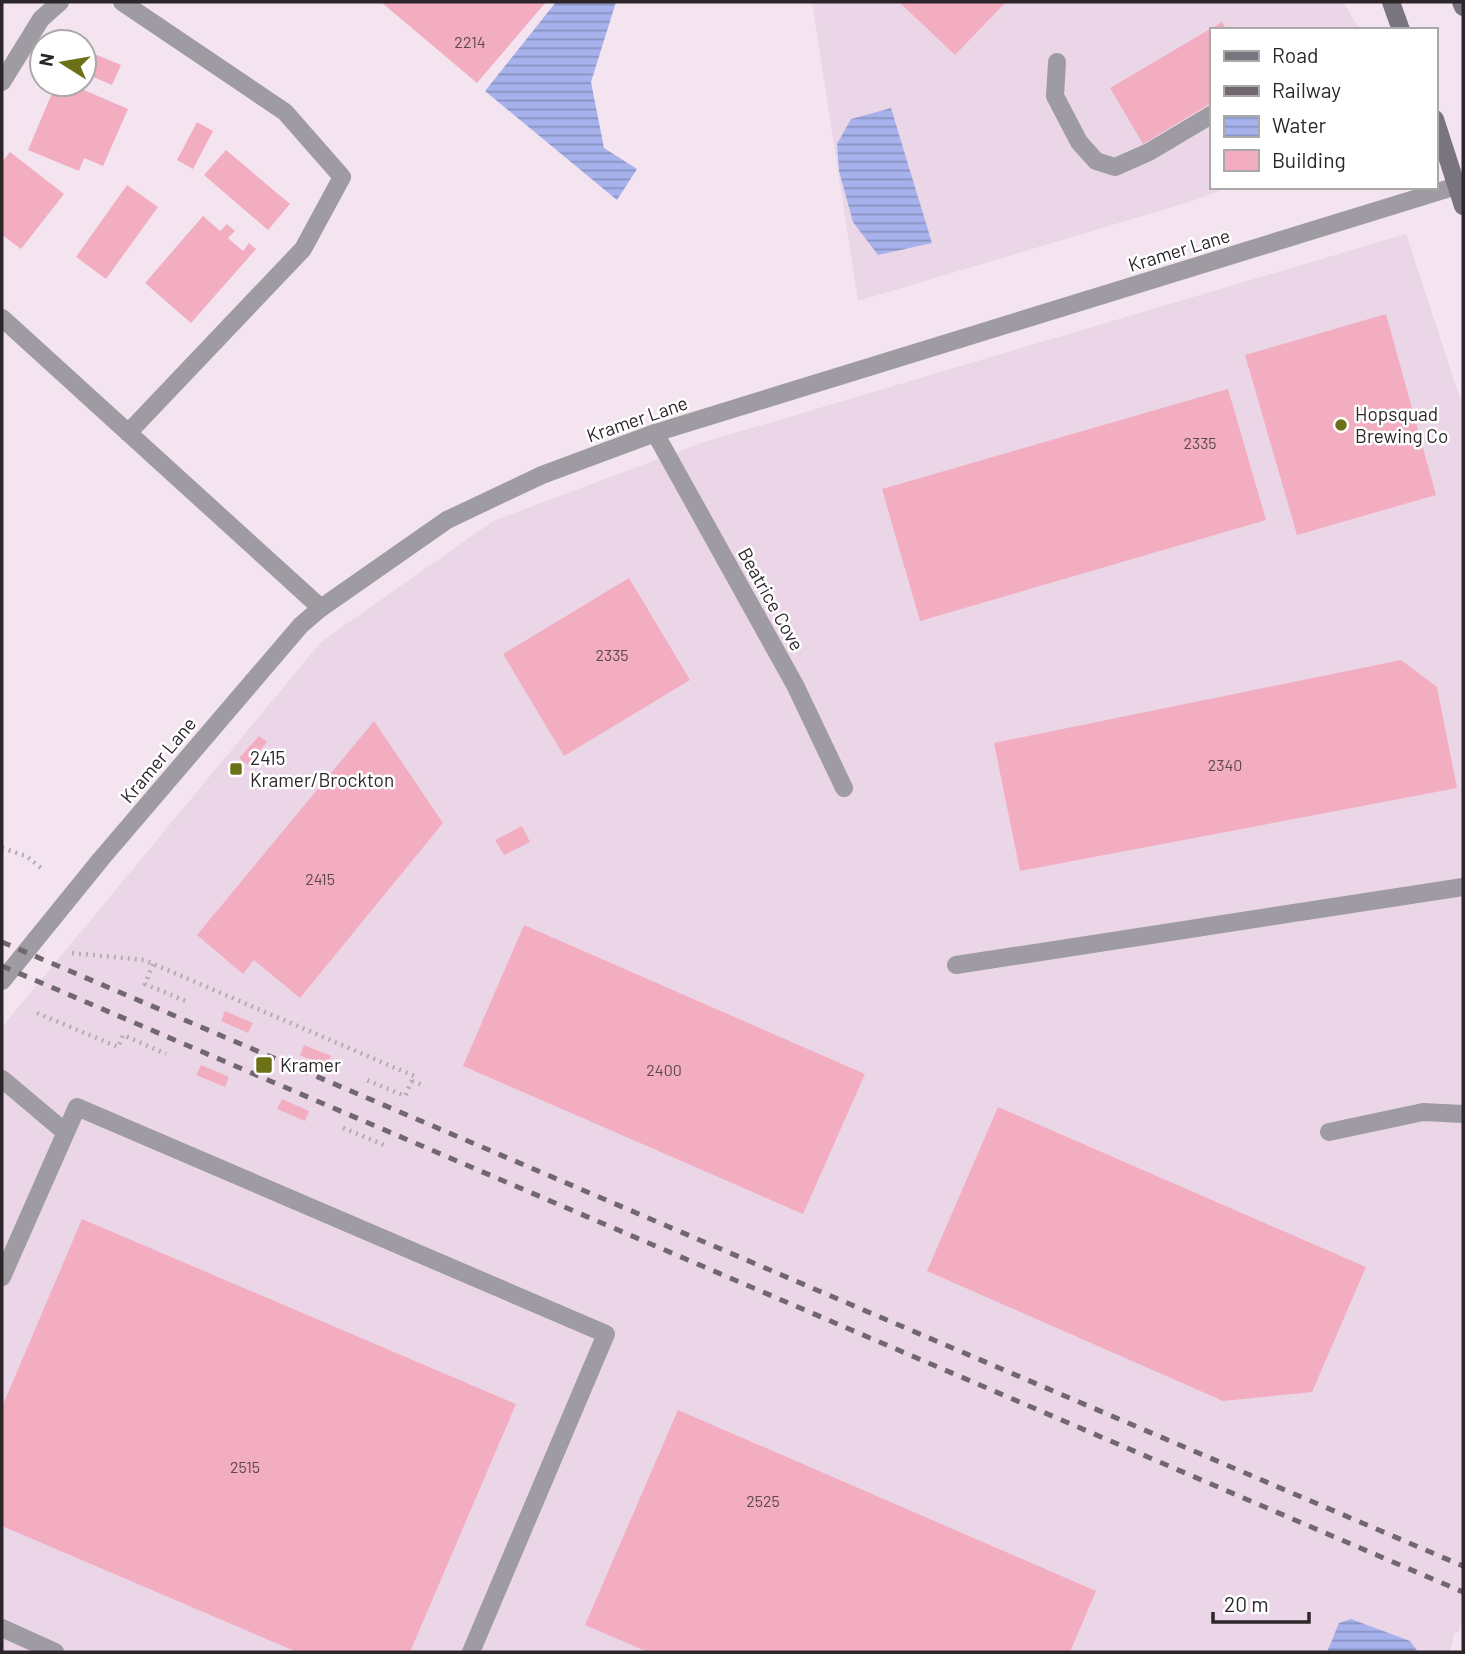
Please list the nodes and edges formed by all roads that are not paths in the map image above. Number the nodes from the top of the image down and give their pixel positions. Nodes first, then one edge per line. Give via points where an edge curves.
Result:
1 (60, 2) edge
2 (122, 2) edge
3 (1391, 2) edge
4 (1461, 2) edge
5 (1463, 7) edge
6 (1400, 28) edge
7 (1057, 62) dead end
8 (2, 82) edge
9 (1210, 116) edge
10 (1437, 124) edge
11 (1460, 185) edge
12 (1463, 206) edge
13 (2, 318) edge
14 (128, 433) junction
15 (655, 433) junction
16 (321, 608) junction
17 (844, 788) dead end
18 (1463, 887) edge
19 (956, 965) dead end
20 (2, 981) edge
21 (2, 1079) edge
22 (1463, 1114) edge
23 (65, 1132) junction
24 (1329, 1132) dead end
25 (2, 1276) edge
26 (2, 1628) edge
27 (55, 1652) edge
28 (471, 1652) edge

1 - 8 street via 41,19
2 - 14 street via 285,112 342,177 303,249
3 - 6 main road
4 - 5 main road
7 - 9 street via 1055,96 1079,142 1096,161 1115,167
10 - 11 main road
11 - 12 main road
11 - 15 street, Kramer Lane
13 - 14 street
14 - 16 street
15 - 16 street, Kramer Lane via 542,475 447,520
15 - 17 street, Beatrice Cove via 795,685
16 - 20 street, Kramer Lane via 260,672
18 - 19 street
21 - 23 street
22 - 24 street via 1423,1112
23 - 25 street
23 - 28 street via 77,1107 606,1334
26 - 27 street

